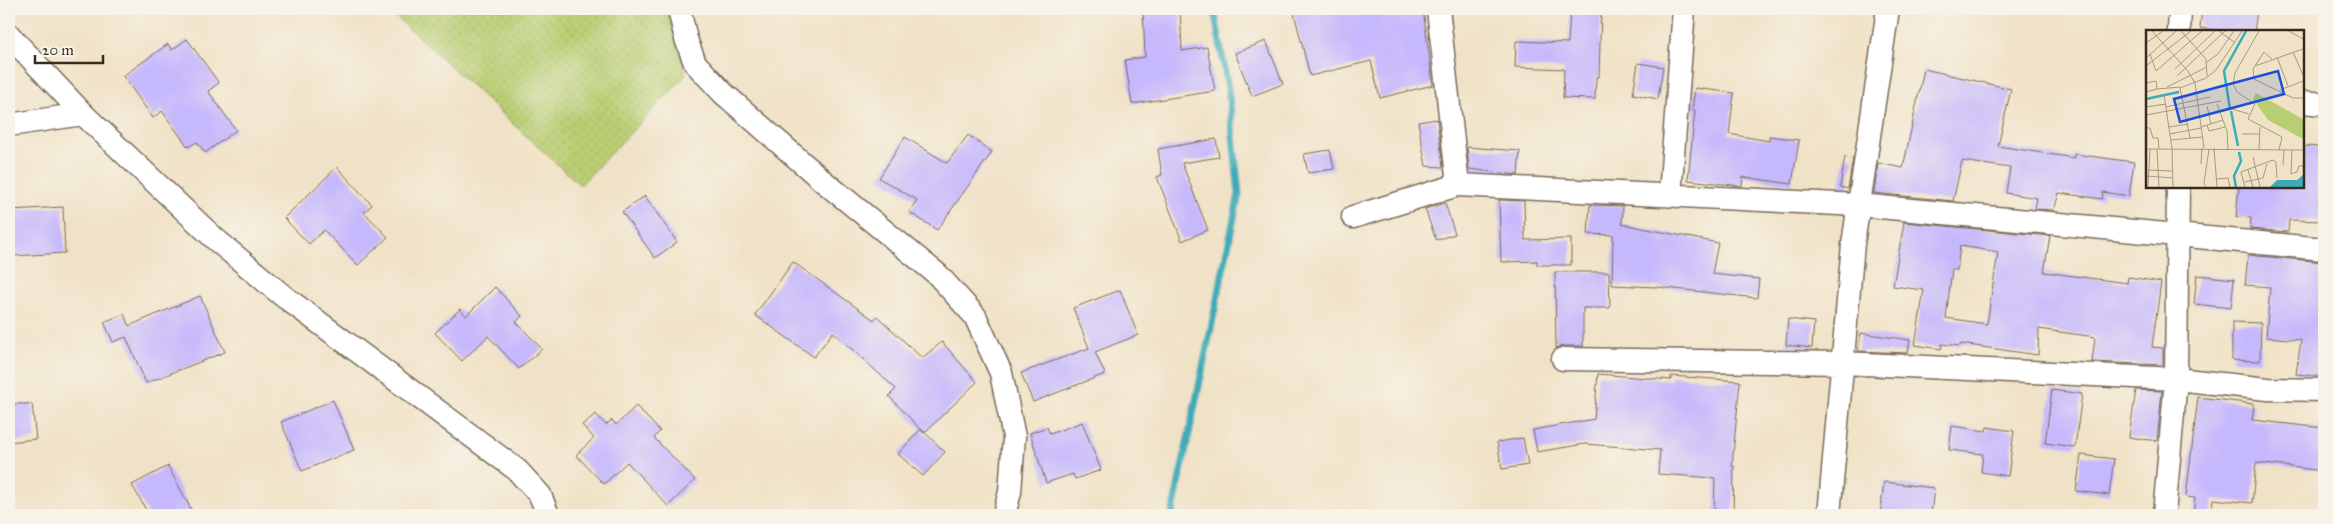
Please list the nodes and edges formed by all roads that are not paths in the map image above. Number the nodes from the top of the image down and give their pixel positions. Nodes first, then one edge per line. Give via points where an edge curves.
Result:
1 (679, 9) edge
2 (1438, 9) edge
3 (1684, 9) edge
4 (1888, 9) edge
5 (2180, 9) edge
6 (2179, 30) edge
7 (9, 35) edge
8 (2303, 102) edge
9 (2324, 104) edge
10 (83, 114) junction
11 (9, 125) edge
12 (1458, 185) junction
13 (2178, 188) edge
14 (1670, 195) junction
15 (1859, 205) junction
16 (1353, 217) dead end
17 (2177, 234) junction
18 (2324, 249) edge
19 (1563, 359) dead end
20 (1843, 363) junction
21 (2176, 379) junction
22 (2324, 390) edge
23 (548, 515) edge
24 (1004, 515) edge
25 (1830, 515) edge
26 (2164, 515) edge

1 - 24 street via 695,63 722,93 822,181 937,274 975,316 1001,373 1014,437 1010,492
2 - 12 street
3 - 14 street
4 - 15 street
5 - 6 street
7 - 10 street
8 - 9 street
10 - 11 street
10 - 23 street via 215,239 282,295 517,470 540,495
12 - 14 street
12 - 16 street
13 - 17 street
14 - 15 street
15 - 17 street
15 - 20 street
17 - 18 street
17 - 21 street
19 - 20 street
20 - 21 street
20 - 25 street
21 - 22 street via 2268,389
21 - 26 street

